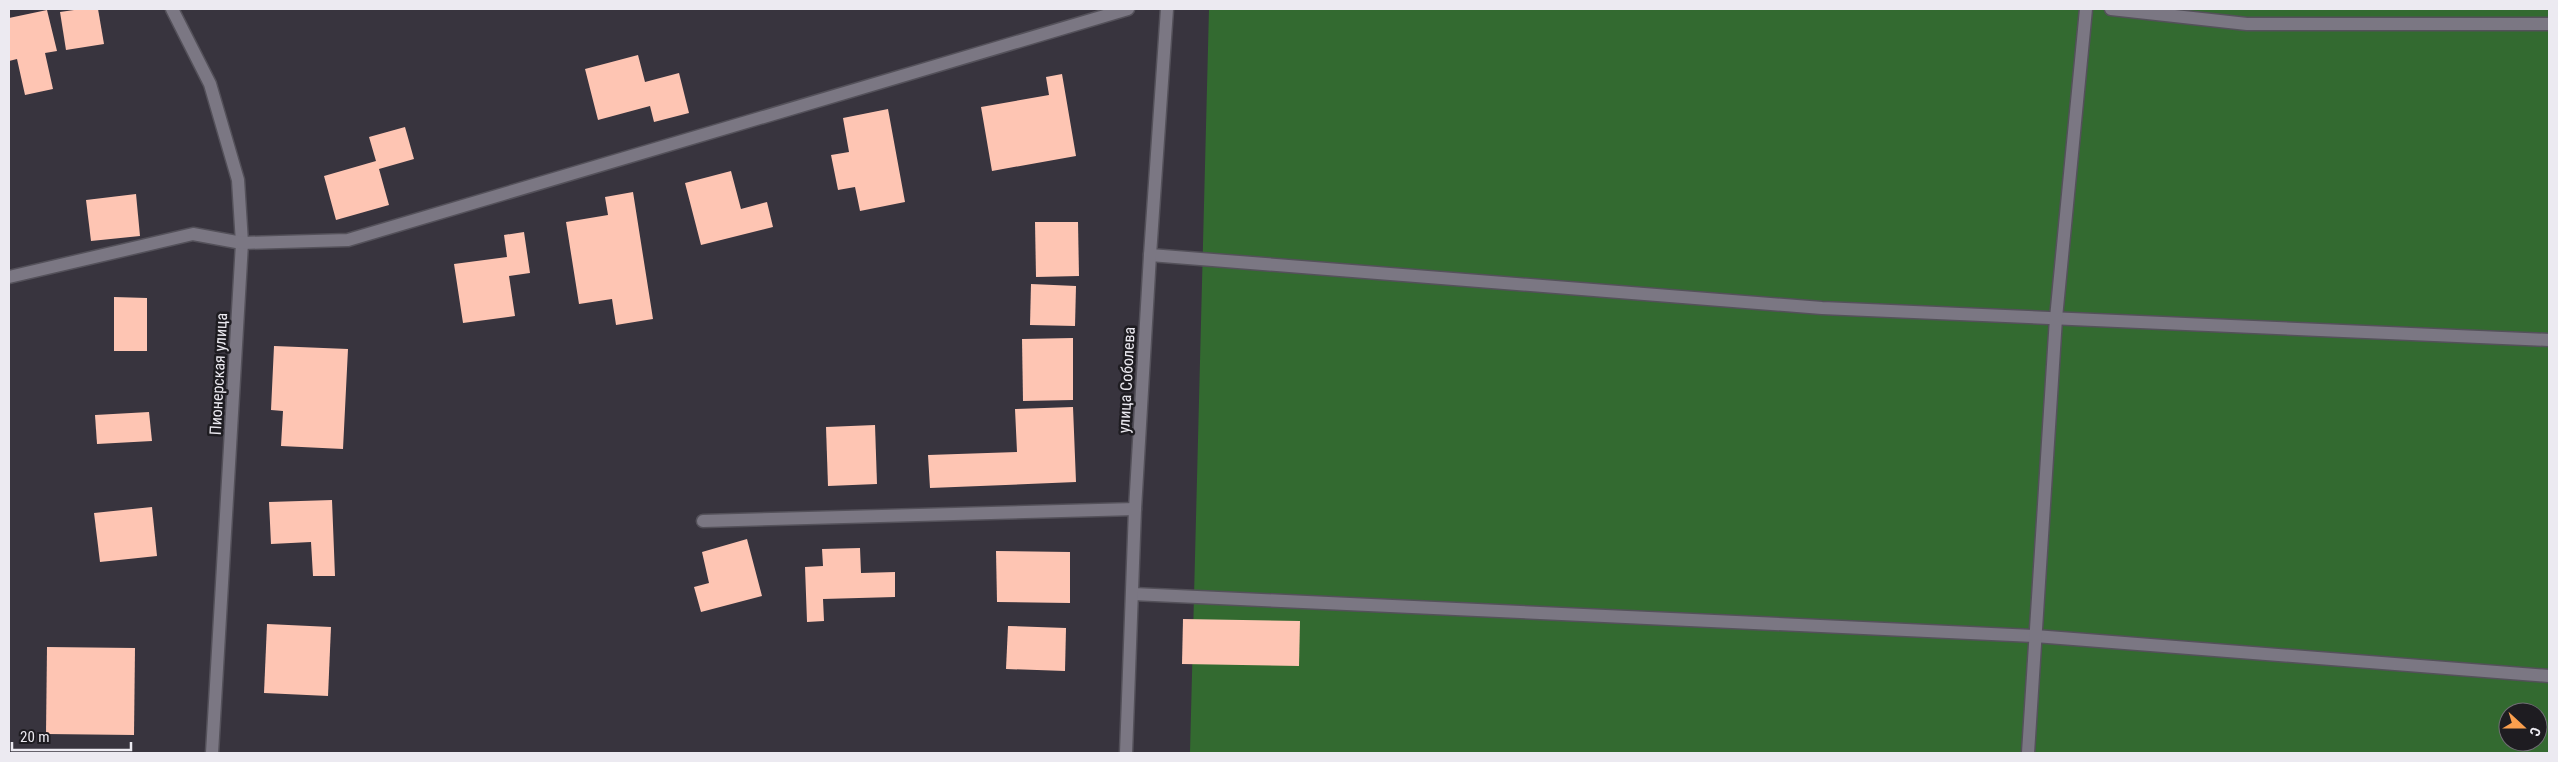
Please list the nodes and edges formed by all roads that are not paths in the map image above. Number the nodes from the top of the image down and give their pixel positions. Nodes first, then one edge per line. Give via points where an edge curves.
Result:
1 (172, 9) edge
2 (1128, 9) edge
3 (1168, 9) edge
4 (2086, 9) edge
5 (2111, 9) edge
6 (2549, 24) edge
7 (242, 243) junction
8 (1150, 255) junction
9 (9, 277) edge
10 (2056, 318) junction
11 (2549, 340) edge
12 (1135, 509) junction
13 (703, 521) dead end
14 (1133, 594) junction
15 (2035, 636) junction
16 (2549, 676) edge
17 (212, 753) edge
18 (1126, 753) edge
19 (2028, 753) edge

1 - 7 street, Пионерская улица via 210,84 238,180
2 - 7 street via 348,240
3 - 8 street, улица Соболева
4 - 10 street
5 - 6 street via 2247,24
7 - 9 street via 193,234
7 - 17 street, Пионерская улица
8 - 10 street via 1822,308
8 - 12 street, улица Соболева
10 - 11 street
10 - 15 street
12 - 13 street
12 - 14 street, улица Соболева
14 - 15 street
14 - 18 street, улица Соболева
15 - 16 street
15 - 19 street

